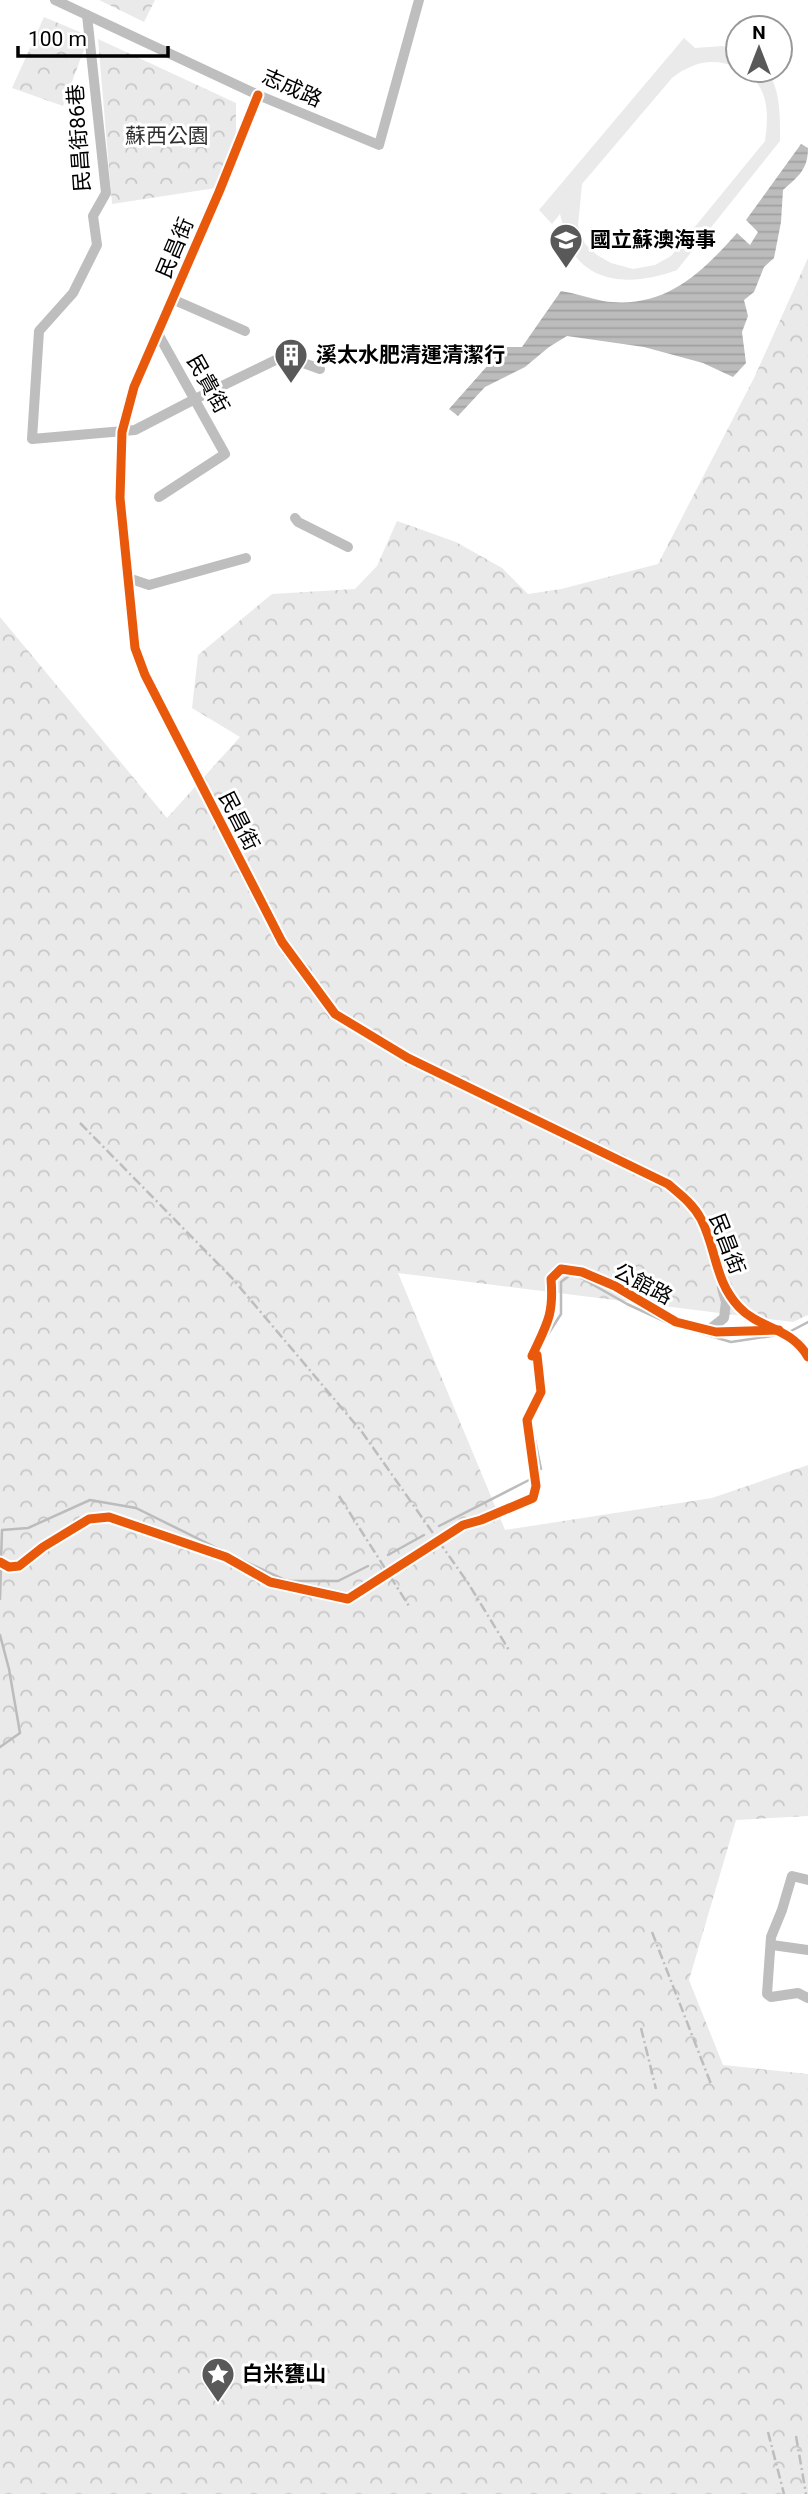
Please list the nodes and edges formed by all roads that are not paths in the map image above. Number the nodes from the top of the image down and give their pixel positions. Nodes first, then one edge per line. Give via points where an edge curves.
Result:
1 (55, 0) edge
2 (419, 0) edge
3 (87, 15) junction
4 (258, 95) junction
5 (172, 299) junction
6 (245, 331) dead end
7 (158, 332) junction
8 (320, 369) dead end
9 (195, 398) junction
10 (122, 432) junction
11 (159, 497) dead end
12 (295, 518) dead end
13 (348, 547) dead end
14 (246, 558) dead end
15 (128, 578) junction
16 (720, 1280) junction
17 (710, 1329) junction
18 (779, 1330) junction
19 (808, 1357) edge
20 (463, 1525) tunnel mouth
21 (0, 1562) edge
22 (348, 1599) dead end
23 (808, 1880) edge
24 (772, 1945) junction
25 (808, 1950) edge
26 (808, 1998) edge

1 - 3 street, 志成路
2 - 4 street, 志成路 via 379,145
3 - 4 street, 志成路
3 - 10 street, 民昌街86巷 via 106,194 93,216 97,245 73,293 39,331 33,439
4 - 5 street, 民昌街
5 - 6 street
5 - 7 street, 民昌街
7 - 9 street, 民貴街
7 - 10 street, 民昌街 via 134,387
8 - 9 street via 284,356
9 - 10 street via 135,430
9 - 11 street, 民貴街 via 225,454
10 - 15 street, 民昌街 via 120,498
12 - 13 street
14 - 15 street via 149,585
15 - 16 street, 民昌街 via 135,648 145,676 282,942 335,1014 408,1058 668,1184 690,1202 702,1220
16 - 17 street via 726,1302 724,1318
16 - 18 street, 民昌街 via 740,1309
17 - 18 street, 公館路
17 - 20 street, 公館路 via 676,1322 615,1286 561,1269 551,1279 553,1304 532,1356 537,1355 541,1392 527,1420 536,1486 533,1498
18 - 19 street
21 - 22 street via 19,1566 89,1519 110,1517 226,1557 270,1582
23 - 24 street via 792,1876
24 - 25 street
24 - 26 street via 767,1994 799,1993

